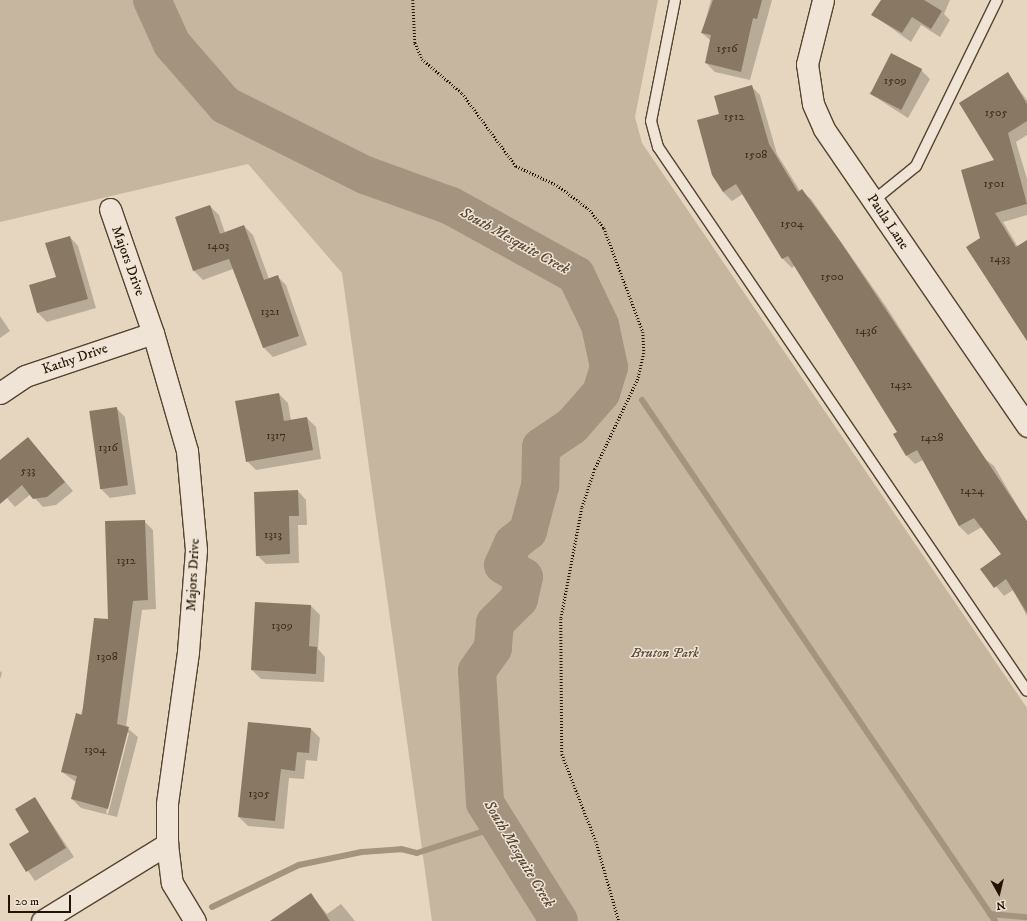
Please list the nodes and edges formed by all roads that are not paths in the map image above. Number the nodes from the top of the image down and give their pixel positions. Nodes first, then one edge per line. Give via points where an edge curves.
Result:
1 (675, 0) edge
2 (823, 0) edge
3 (997, 0) edge
4 (874, 201) junction
5 (110, 209) dead end
6 (154, 333) junction
7 (0, 393) edge
8 (1027, 426) edge
9 (1027, 691) edge
10 (167, 844) junction
11 (42, 921) edge
12 (195, 921) edge

1 - 9 lane via 651,122 658,147
2 - 4 street, Paula Lane via 807,64 813,104 824,129
3 - 4 lane via 916,166
4 - 8 street, Paula Lane
5 - 6 street, Majors Drive
6 - 7 street, Kathy Drive via 25,376
6 - 10 street, Majors Drive via 187,451 196,550 188,652 167,804
10 - 11 street
10 - 12 street, Majors Drive via 172,883

